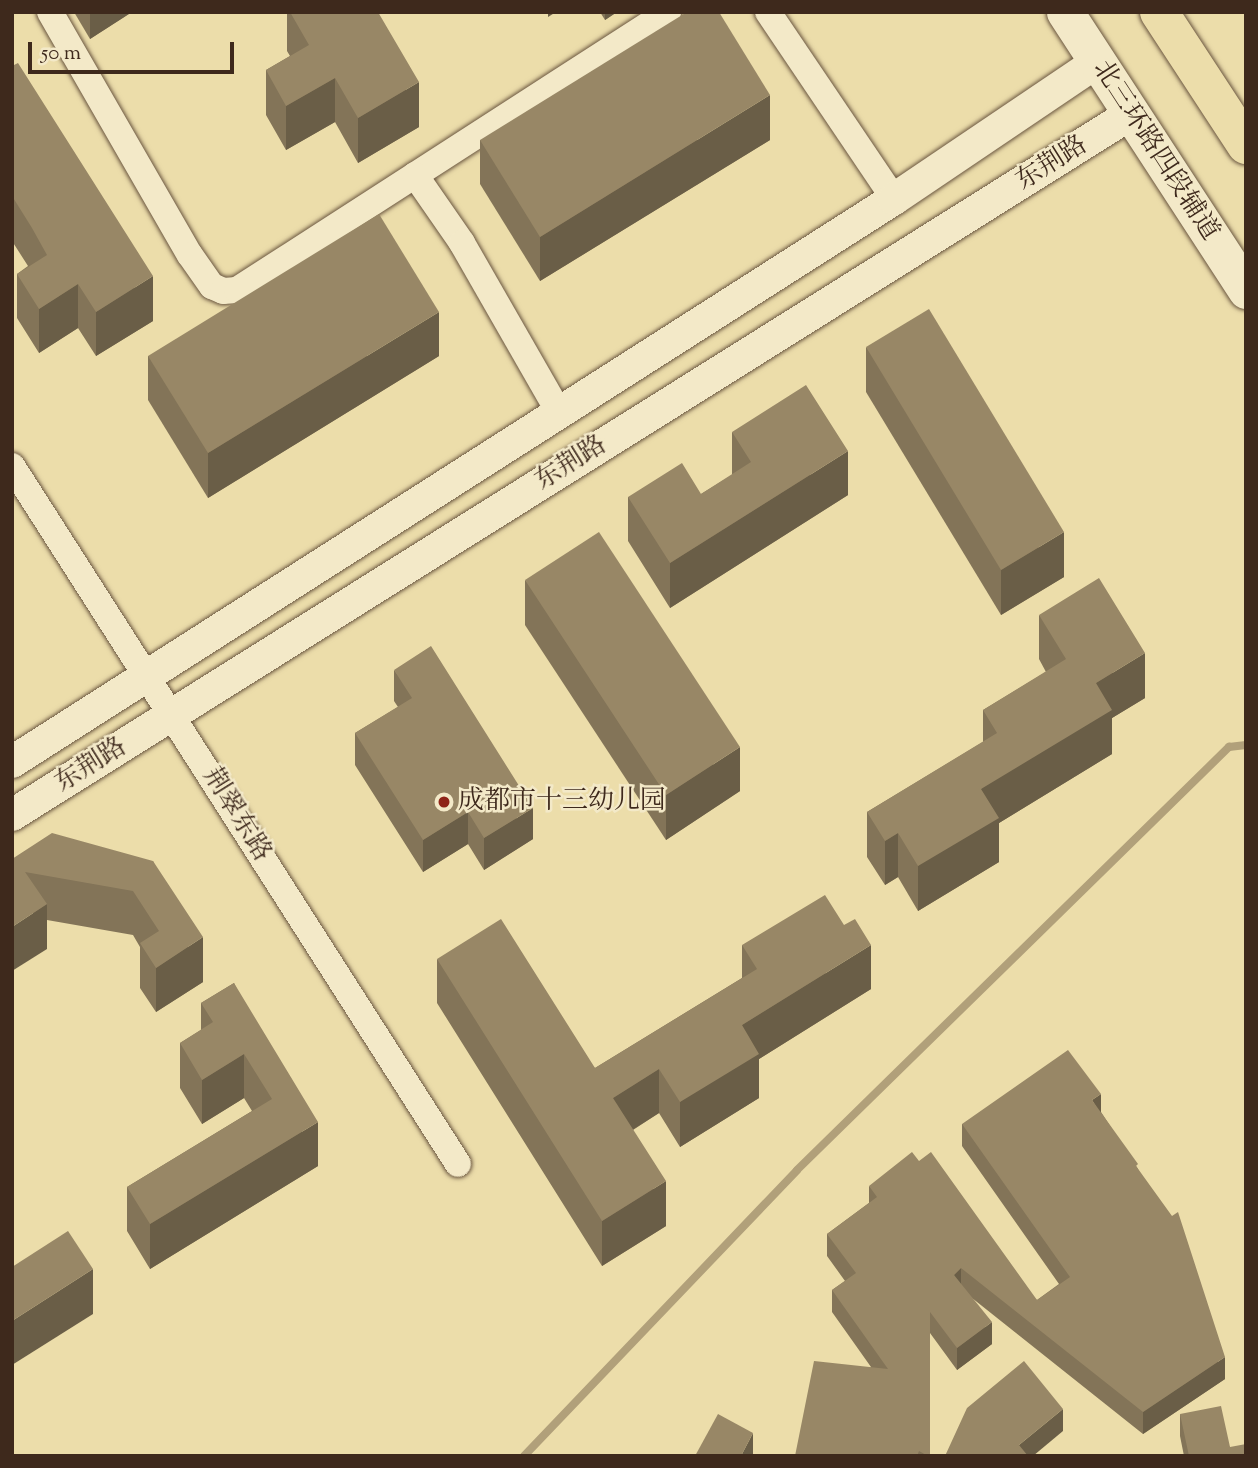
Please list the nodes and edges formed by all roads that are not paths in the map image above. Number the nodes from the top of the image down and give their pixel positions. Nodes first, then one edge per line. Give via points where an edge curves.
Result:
1 (50, 12) edge
2 (668, 12) edge
3 (768, 12) edge
4 (1065, 12) edge
5 (1159, 12) edge
6 (1097, 62) junction
7 (1130, 114) junction
8 (1246, 145) edge
9 (415, 175) junction
10 (894, 199) junction
11 (1246, 290) edge
12 (560, 414) junction
13 (12, 466) edge
14 (146, 679) junction
15 (172, 714) junction
16 (12, 762) edge
17 (12, 815) edge
18 (458, 1164) dead end

1 - 9 street via 190,255 212,286 223,291 237,290
2 - 9 street
3 - 10 street
4 - 6 main road, 北三环路四段辅道
5 - 8 highway
6 - 7 main road, 北三环路四段辅道
6 - 10 street, 东荆路
7 - 11 main road, 北三环路四段辅道
7 - 15 street, 东荆路
9 - 12 street via 462,243
10 - 12 street, 东荆路
12 - 14 street, 东荆路
13 - 14 street, 荆翠东路
14 - 15 street, 荆翠东路
14 - 16 street, 东荆路
15 - 17 street, 东荆路
15 - 18 street, 荆翠东路

